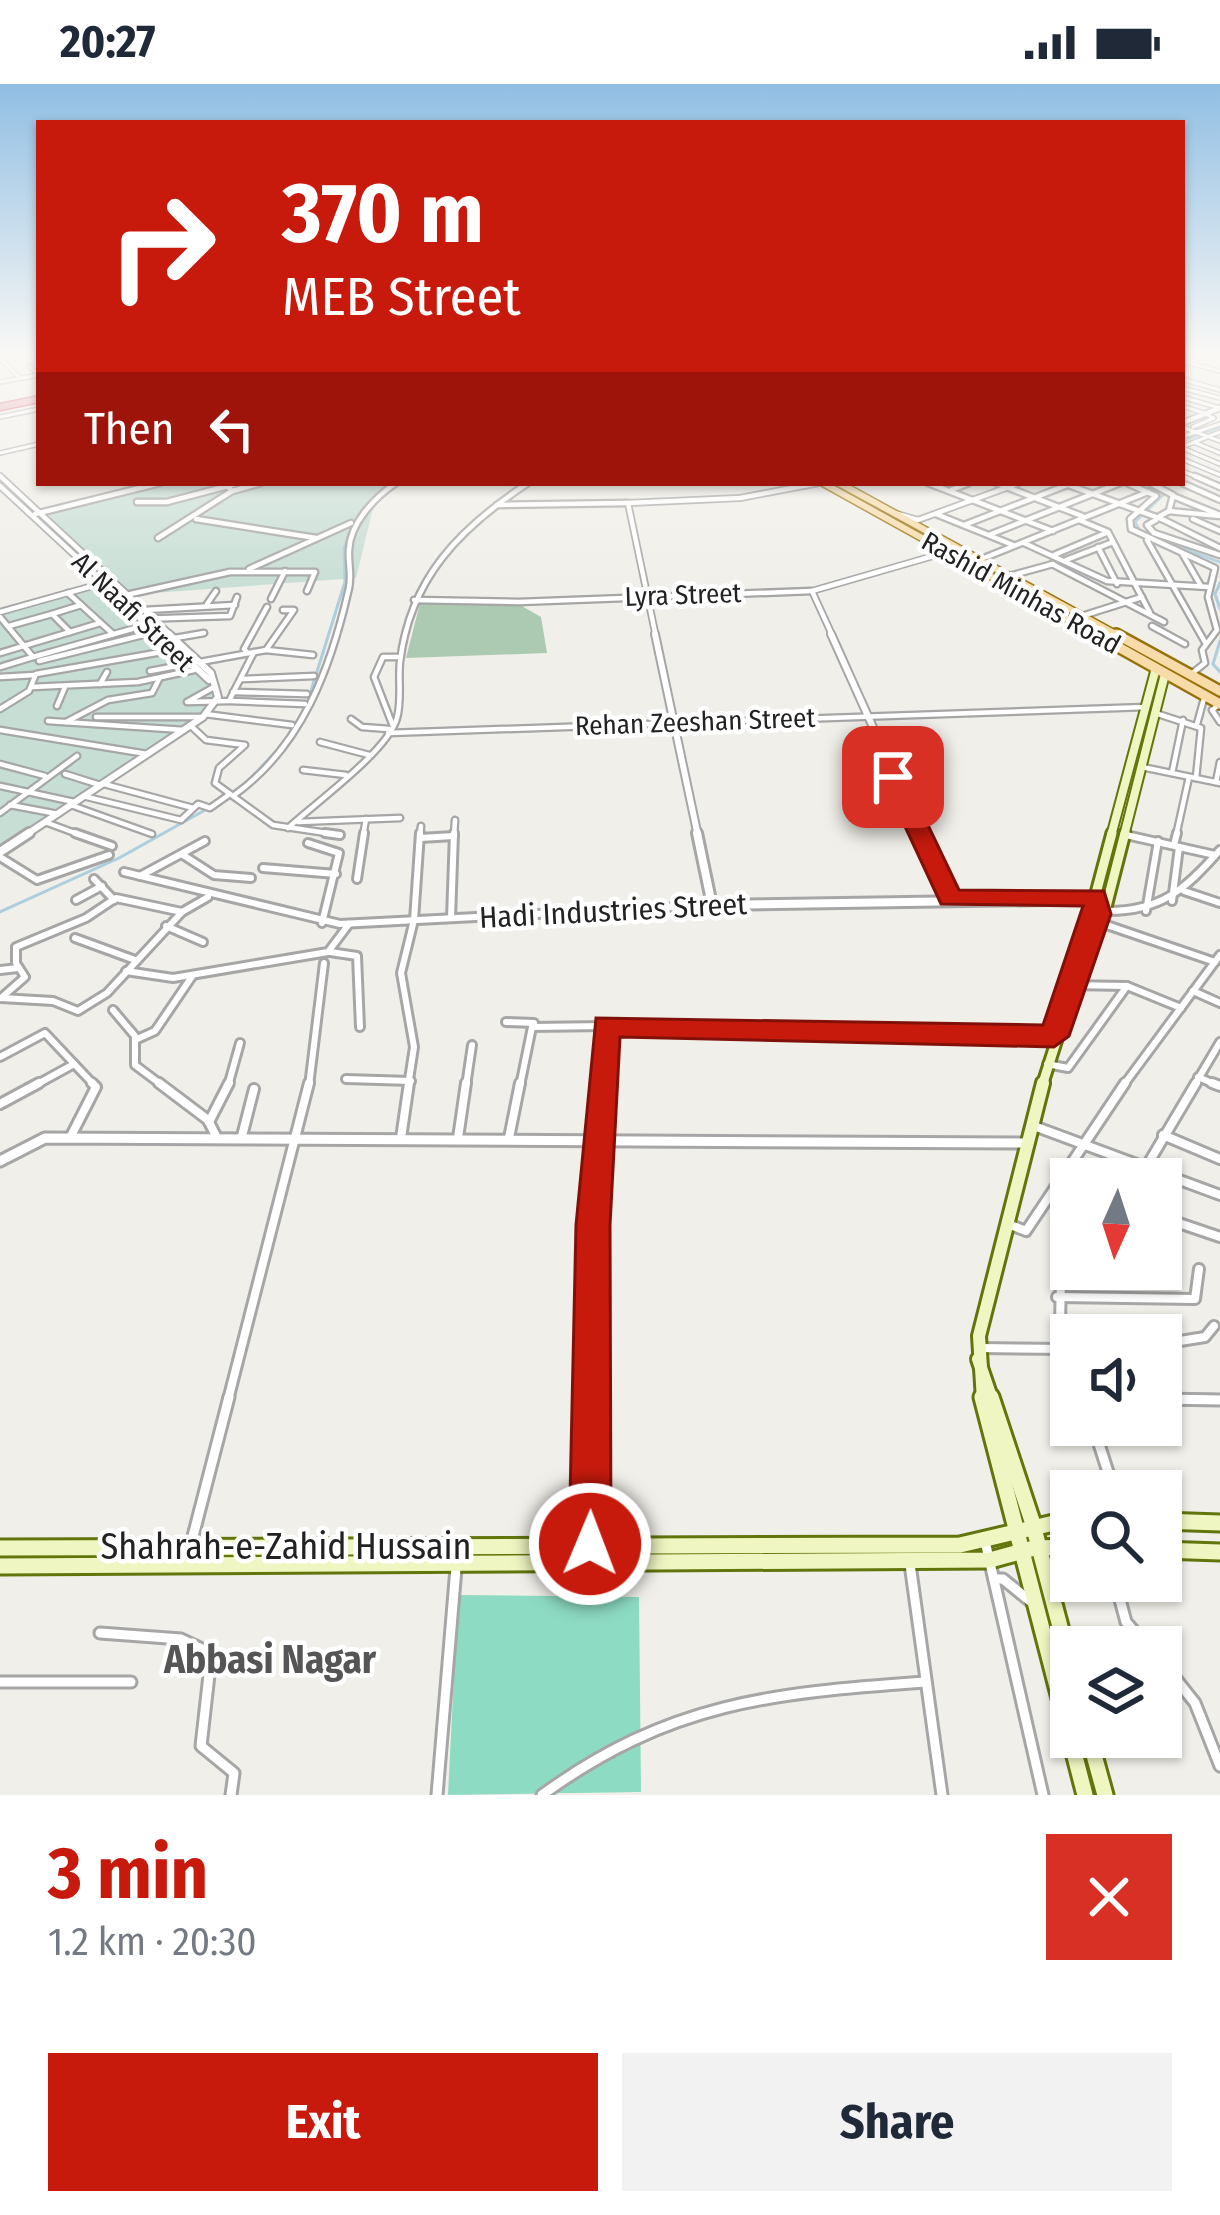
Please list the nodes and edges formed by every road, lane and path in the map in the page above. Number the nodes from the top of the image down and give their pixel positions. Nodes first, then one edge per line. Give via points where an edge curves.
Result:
1 (1200, 432) edge
2 (1194, 442) junction
3 (36, 445) edge
4 (1185, 446) edge
5 (1185, 449) edge
6 (0, 453) edge
7 (1220, 453) edge
8 (1185, 460) edge
9 (1220, 464) edge
10 (1185, 472) edge
11 (1219, 474) edge
12 (0, 476) edge
13 (1200, 478) junction
14 (1185, 482) edge
15 (1185, 484) edge
16 (0, 486) edge
17 (148, 486) edge
18 (391, 486) edge
19 (524, 486) edge
20 (805, 486) edge
21 (826, 486) edge
22 (844, 486) edge
23 (936, 486) edge
24 (961, 486) edge
25 (1060, 486) edge
26 (1070, 486) edge
27 (1081, 486) edge
28 (1115, 486) edge
29 (1134, 486) edge
30 (1160, 486) edge
31 (1168, 486) edge
32 (228, 487) edge
33 (1007, 487) joint
34 (1164, 487) junction
35 (1220, 487) edge
36 (1076, 488) junction
37 (948, 491) junction
38 (1152, 491) junction
39 (1092, 494) junction
40 (1173, 496) junction
41 (1033, 498) junction
42 (971, 500) junction
43 (1220, 500) edge
44 (137, 502) dead end
45 (628, 502) junction
46 (1120, 503) junction
47 (494, 506) junction
48 (1060, 508) junction
49 (999, 511) junction
50 (1169, 511) junction
51 (39, 513) junction
52 (894, 513) junction
53 (1144, 513) junction
54 (935, 514) junction
55 (29, 515) junction
56 (1220, 515) edge
57 (1157, 518) junction
58 (196, 519) junction
59 (1082, 519) junction
60 (1193, 519) dead end
61 (1025, 521) junction
62 (351, 523) dead end
63 (964, 525) junction
64 (1053, 531) junction
65 (1220, 531) edge
66 (1108, 532) junction
67 (989, 535) junction
68 (158, 538) dead end
69 (316, 538) junction
70 (1147, 539) junction
71 (1113, 542) junction
72 (1024, 543) junction
73 (1016, 546) junction
74 (1098, 548) junction
75 (1219, 549) edge
76 (1181, 551) junction
77 (947, 552) junction
78 (1054, 555) junction
79 (1067, 560) junction
80 (978, 564) junction
81 (1052, 564) junction
82 (245, 571) junction
83 (285, 571) junction
84 (110, 581) junction
85 (1008, 581) junction
86 (101, 584) junction
87 (1117, 584) junction
88 (1136, 584) junction
89 (1170, 585) junction
90 (1205, 587) junction
91 (216, 591) dead end
92 (307, 591) dead end
93 (812, 591) junction
94 (68, 593) junction
95 (646, 595) junction
96 (126, 596) junction
97 (117, 597) junction
98 (237, 597) dead end
99 (1142, 597) junction
100 (272, 599) dead end
101 (414, 600) junction
102 (1126, 602) junction
103 (207, 604) junction
104 (81, 605) junction
105 (236, 605) junction
106 (267, 608) dead end
107 (144, 610) junction
108 (283, 610) dead end
109 (52, 614) junction
110 (1151, 614) junction
111 (152, 616) junction
112 (1082, 616) junction
113 (3, 620) edge
114 (143, 622) junction
115 (100, 623) junction
116 (70, 632) junction
117 (155, 632) junction
118 (204, 633) dead end
119 (15, 634) junction
120 (112, 634) junction
121 (0, 638) edge
122 (175, 638) junction
123 (1185, 644) dead end
124 (1206, 644) junction
125 (25, 646) junction
126 (172, 650) junction
127 (266, 650) junction
128 (0, 653) edge
129 (251, 653) junction
130 (313, 655) dead end
131 (401, 657) junction
132 (36, 659) junction
133 (200, 662) junction
134 (187, 664) junction
135 (0, 667) edge
136 (194, 670) junction
137 (150, 671) dead end
138 (1161, 671) junction
139 (107, 672) dead end
140 (36, 674) junction
141 (1190, 674) junction
142 (314, 676) dead end
143 (0, 677) edge
144 (159, 679) junction
145 (241, 679) junction
146 (212, 684) junction
147 (100, 685) junction
148 (65, 686) junction
149 (32, 687) junction
150 (1220, 691) edge
151 (233, 692) junction
152 (308, 694) dead end
153 (1205, 695) junction
154 (229, 701) junction
155 (214, 704) junction
156 (304, 704) dead end
157 (1220, 704) edge
158 (57, 706) dead end
159 (0, 710) edge
160 (1150, 710) junction
161 (866, 715) junction
162 (204, 716) junction
163 (96, 717) dead end
164 (351, 718) dead end
165 (1183, 720) junction
166 (48, 722) dead end
167 (66, 722) junction
168 (1220, 722) edge
169 (674, 723) junction
170 (1197, 724) junction
171 (292, 725) dead end
172 (187, 727) junction
173 (390, 729) junction
174 (0, 730) edge
175 (320, 742) dead end
176 (147, 754) junction
177 (369, 754) junction
178 (77, 756) dead end
179 (1220, 762) edge
180 (0, 764) edge
181 (1142, 767) junction
182 (303, 770) dead end
183 (1172, 773) junction
184 (65, 774) dead end
185 (346, 775) junction
186 (46, 776) junction
187 (1192, 777) junction
188 (1218, 783) edge
189 (102, 784) junction
190 (0, 786) edge
191 (27, 790) junction
192 (232, 795) junction
193 (83, 796) junction
194 (73, 803) junction
195 (10, 805) junction
196 (193, 808) junction
197 (0, 814) edge
198 (58, 814) junction
199 (400, 818) dead end
200 (366, 819) junction
201 (455, 820) dead end
202 (45, 823) junction
203 (292, 825) junction
204 (421, 826) dead end
205 (152, 834) dead end
206 (340, 835) dead end
207 (1126, 835) junction
208 (454, 836) junction
209 (420, 838) junction
210 (1158, 841) junction
211 (205, 842) dead end
212 (308, 843) dead end
213 (112, 846) dead end
214 (1177, 846) junction
215 (1218, 853) edge
216 (182, 854) junction
217 (0, 855) edge
218 (109, 855) dead end
219 (263, 868) dead end
220 (124, 872) dead end
221 (336, 874) junction
222 (137, 878) junction
223 (250, 878) dead end
224 (94, 879) dead end
225 (357, 880) dead end
226 (102, 886) junction
227 (1184, 891) junction
228 (89, 893) junction
229 (208, 897) junction
230 (1095, 897) junction
231 (950, 898) junction
232 (1108, 899) junction
233 (76, 900) dead end
234 (114, 900) junction
235 (1172, 901) junction
236 (1220, 903) edge
237 (105, 905) junction
238 (712, 905) junction
239 (1145, 911) junction
240 (182, 912) junction
241 (1099, 915) junction
242 (451, 918) junction
243 (414, 920) junction
244 (322, 923) junction
245 (350, 924) junction
246 (166, 926) junction
247 (75, 938) dead end
248 (203, 942) dead end
249 (330, 952) junction
250 (1218, 958) edge
251 (135, 960) junction
252 (324, 963) dead end
253 (18, 968) junction
254 (0, 970) edge
255 (126, 971) junction
256 (193, 975) junction
257 (1069, 985) junction
258 (1127, 986) junction
259 (1193, 991) junction
260 (1, 998) edge
261 (1220, 1003) edge
262 (1181, 1008) junction
263 (113, 1010) dead end
264 (506, 1022) dead end
265 (537, 1023) junction
266 (606, 1026) junction
267 (360, 1027) dead end
268 (1054, 1036) junction
269 (135, 1040) junction
270 (1220, 1042) edge
271 (240, 1043) dead end
272 (472, 1045) dead end
273 (0, 1057) edge
274 (74, 1064) junction
275 (1046, 1064) junction
276 (1198, 1077) junction
277 (346, 1079) dead end
278 (411, 1081) junction
279 (1220, 1086) edge
280 (254, 1089) dead end
281 (0, 1104) edge
282 (209, 1122) junction
283 (1030, 1125) junction
284 (1162, 1134) junction
285 (216, 1136) junction
286 (242, 1136) junction
287 (293, 1137) junction
288 (70, 1138) junction
289 (401, 1138) junction
290 (458, 1138) junction
291 (509, 1138) junction
292 (597, 1140) junction
293 (1025, 1143) junction
294 (1079, 1145) junction
295 (1116, 1158) edge
296 (1152, 1158) edge
297 (1220, 1159) edge
298 (0, 1161) edge
299 (1182, 1181) edge
300 (1220, 1195) edge
301 (1004, 1223) junction
302 (1182, 1224) edge
303 (1220, 1238) edge
304 (1199, 1269) dead end
305 (1059, 1290) edge
306 (1058, 1297) junction
307 (1062, 1314) edge
308 (1214, 1326) dead end
309 (1182, 1341) edge
310 (1050, 1350) edge
311 (979, 1353) junction
312 (1182, 1399) edge
313 (1220, 1400) edge
314 (1032, 1521) junction
315 (1050, 1521) edge
316 (1182, 1522) edge
317 (1220, 1523) edge
318 (1016, 1526) junction
319 (985, 1541) junction
320 (590, 1544) junction
321 (0, 1548) edge
322 (1050, 1549) edge
323 (1031, 1550) junction
324 (1182, 1551) edge
325 (1220, 1552) edge
326 (188, 1556) junction
327 (909, 1560) junction
328 (990, 1560) junction
329 (457, 1564) junction
330 (0, 1566) edge
331 (994, 1579) junction
332 (1039, 1607) junction
333 (1057, 1626) edge
334 (100, 1633) dead end
335 (0, 1682) edge
336 (131, 1682) dead end
337 (925, 1682) junction
338 (1182, 1686) edge
339 (1095, 1758) edge
340 (1220, 1766) edge
341 (231, 1795) edge
342 (437, 1795) edge
343 (542, 1795) edge
344 (942, 1795) edge
345 (1043, 1795) edge
346 (1085, 1795) edge
347 (1105, 1795) edge

1 - 2 street
2 - 4 street
2 - 7 street
3 - 6 street
5 - 9 street
8 - 11 street
10 - 13 street
11 - 13 street
12 - 51 street, Al Naafi Street
13 - 14 street
13 - 35 street
15 - 43 street
16 - 55 street, Al Naafi Street
17 - 51 street
18 - 192 street via 350,540 349,588 299,731
19 - 47 street
20 - 45 street via 740,498
21 - 77 main road, Rashid Minhas Road
22 - 52 main road, Rashid Minhas Road
23 - 37 street
24 - 37 street
25 - 41 street
26 - 36 street
27 - 36 street
28 - 39 street
29 - 38 street
30 - 34 street
31 - 34 street
32 - 44 street
32 - 58 street
33 - 41 street
33 - 42 street
34 - 40 street
36 - 39 street
37 - 42 street
38 - 46 street
38 - 53 street
39 - 46 street
39 - 48 street
40 - 50 street
40 - 56 street
41 - 48 street
41 - 49 street
42 - 49 street
42 - 54 street
45 - 47 street
45 - 95 street
46 - 53 street
46 - 59 street
47 - 101 street via 442,553
48 - 59 street
48 - 61 street
49 - 61 street
49 - 63 street
50 - 56 street
50 - 57 street
51 - 55 street
51 - 84 street, Al Naafi Street
52 - 54 street via 918,520
52 - 80 main road, Rashid Minhas Road
53 - 57 street
53 - 70 street via 1128,524
54 - 63 street
55 - 86 street, Al Naafi Street
57 - 75 street
57 - 75 street via 1147,525 1154,533
58 - 68 street
58 - 69 street
59 - 64 street
59 - 66 street
60 - 65 street
61 - 64 street
61 - 67 street
62 - 69 street
63 - 67 street
64 - 72 street
66 - 71 street
66 - 78 street
67 - 73 street
69 - 82 street
70 - 76 street
70 - 89 street
71 - 74 street
71 - 88 street
72 - 73 street
72 - 78 street
73 - 80 street
74 - 79 street
74 - 87 street
76 - 90 street
76 - 90 street via 1214,565
77 - 80 main road, Rashid Minhas Road
77 - 93 street, Lyra Street
78 - 79 street
79 - 81 street
79 - 87 street
80 - 85 main road, Rashid Minhas Road
80 - 85 main road, Rashid Minhas Road
81 - 85 street
81 - 102 street
82 - 83 street
82 - 96 street
83 - 92 street via 315,572
83 - 100 street
84 - 86 street
84 - 96 street, Al Naafi Street
85 - 112 main road, Rashid Minhas Road
85 - 138 main road, Rashid Minhas Road
86 - 94 street
86 - 97 street, Al Naafi Street
87 - 88 street
88 - 89 street
88 - 99 street
89 - 90 street
89 - 124 street
90 - 124 street via 1216,630
91 - 103 street
93 - 95 street, Lyra Street
93 - 161 street
94 - 104 street
94 - 113 street
95 - 101 street, Lyra Street
95 - 169 street
96 - 97 street
96 - 107 street, Al Naafi Street
97 - 114 street, Al Naafi Street
98 - 105 street
99 - 102 street
99 - 110 street
101 - 131 street
102 - 110 street
102 - 112 street
103 - 105 street
103 - 107 street
104 - 109 street
104 - 115 street
105 - 111 street via 230,616
106 - 129 street via 244,649
107 - 111 street, Al Naafi Street
108 - 127 street via 294,610
109 - 113 street
109 - 116 street
110 - 123 street via 1164,622 1152,626
111 - 114 street
111 - 122 street, Al Naafi Street
112 - 141 main road, Rashid Minhas Road
113 - 119 street
114 - 117 street, Al Naafi Street
114 - 120 street
115 - 116 street
115 - 120 street
116 - 125 street
117 - 126 street, Al Naafi Street
117 - 132 street
118 - 122 street
119 - 121 street
119 - 125 street
120 - 132 street
122 - 133 street, Al Naafi Street
124 - 141 street via 1204,663
125 - 128 street
125 - 132 street
126 - 134 street, Al Naafi Street
126 - 140 street
127 - 129 street
127 - 130 street
129 - 133 street
129 - 145 street
131 - 173 street
131 - 173 street via 383,657 374,677
132 - 135 street
133 - 146 street, Al Naafi Street
134 - 136 street, Al Naafi Street
134 - 137 street
136 - 144 street
136 - 146 street, Al Naafi Street
138 - 153 main road, Rashid Minhas Road
138 - 160 main road
139 - 147 street
140 - 143 street
140 - 149 street
141 - 150 main road, Rashid Minhas Road
142 - 145 street
144 - 147 street
144 - 167 street via 152,693 108,700
145 - 151 street
146 - 155 street
146 - 155 street via 187,702
147 - 148 street
148 - 149 street
148 - 158 street
149 - 159 street
151 - 152 street
151 - 154 street
153 - 157 main road, Rashid Minhas Road
153 - 170 street
154 - 155 street
154 - 156 street
155 - 162 street
157 - 168 street via 1212,710
160 - 161 street, Rehan Zeeshan Street
160 - 165 street, Rehan Zeeshan Street
160 - 181 main road
160 - 230 main road
161 - 169 street, Rehan Zeeshan Street
161 - 231 street
162 - 163 street
162 - 171 street
162 - 172 street
164 - 173 street, Rehan Zeeshan Street
165 - 170 street, Rehan Zeeshan Street
165 - 183 street
166 - 167 street
167 - 172 street
169 - 173 street, Rehan Zeeshan Street
169 - 238 street
170 - 187 street via 1203,732
172 - 176 street
172 - 192 street via 206,740 245,745 214,783
173 - 177 street
174 - 176 street
175 - 177 street
176 - 189 street
177 - 185 street
178 - 186 street
179 - 188 street
180 - 186 street
181 - 183 street
181 - 207 main road
182 - 185 street
183 - 187 street
184 - 189 street
185 - 203 street
186 - 191 street
187 - 188 street
187 - 214 street
189 - 193 street
189 - 196 street
190 - 191 street
191 - 194 street
191 - 195 street
192 - 196 street
192 - 203 street via 273,825
193 - 194 street
193 - 196 street via 181,820
194 - 198 street
194 - 205 street
195 - 197 street
195 - 198 street
198 - 202 street
199 - 200 street
200 - 203 street
200 - 225 street
201 - 208 street
202 - 213 street
202 - 217 street
203 - 206 street
204 - 209 street
207 - 210 street
207 - 232 main road
208 - 209 street
208 - 242 street
209 - 243 street
210 - 214 street
210 - 239 street
211 - 216 street
212 - 221 street via 339,853
214 - 215 street
214 - 235 street
215 - 227 street
216 - 222 street
216 - 223 street via 214,875
217 - 218 street via 37,880
219 - 221 street
220 - 222 street, Hadi Industries Street
221 - 244 street
222 - 229 street, Hadi Industries Street
224 - 226 street
226 - 228 street
226 - 234 street
227 - 235 street
227 - 236 street
228 - 233 street
228 - 237 street
229 - 240 street
229 - 244 street, Hadi Industries Street
230 - 231 street, Hadi Industries Street
230 - 232 street, Hadi Industries Street
230 - 241 main road
231 - 238 street, Hadi Industries Street
232 - 241 main road
234 - 237 street
234 - 240 street
235 - 239 street
237 - 253 street via 14,948
238 - 242 street, Hadi Industries Street
239 - 241 street
240 - 246 street
241 - 250 street
241 - 257 main road
242 - 243 street, Hadi Industries Street
243 - 245 street, Hadi Industries Street
243 - 278 street via 401,973 414,1047
244 - 245 street, Hadi Industries Street
245 - 249 street
246 - 248 street
246 - 251 street
247 - 251 street
249 - 256 street
249 - 267 street via 357,956
250 - 259 street
251 - 255 street
252 - 287 street via 313,1069
253 - 254 street
253 - 260 street via 25,976
255 - 256 street
255 - 260 street via 76,1012 53,1001
256 - 269 street via 155,1031
257 - 258 street
257 - 268 main road
258 - 262 street
258 - 275 street via 1068,1068
259 - 261 street
259 - 262 street
262 - 294 street
263 - 269 street
264 - 265 street
265 - 266 street
265 - 291 street
266 - 268 street
266 - 292 street
268 - 275 main road
269 - 282 street via 135,1065
270 - 276 street
271 - 282 street
272 - 290 street
273 - 274 street via 45,1033
274 - 281 street
274 - 288 street via 96,1087
275 - 283 main road
276 - 279 street
276 - 284 street
277 - 278 street
278 - 289 street
280 - 286 street
282 - 285 street
283 - 293 main road
283 - 294 street
284 - 296 street
284 - 297 street
285 - 286 street
285 - 288 street
286 - 287 street
287 - 289 street
287 - 326 street
288 - 298 street via 45,1138
289 - 290 street
290 - 291 street
291 - 292 street
292 - 293 street
292 - 320 street
293 - 301 main road
294 - 295 street
294 - 301 street via 1026,1231
299 - 300 street
301 - 311 main road
302 - 303 street
304 - 306 street via 1196,1299
305 - 306 street
306 - 307 street
308 - 309 street via 1205,1337
310 - 311 street
311 - 314 main road
311 - 318 main road via 992,1446
312 - 313 street
314 - 315 main road, Shahrah-e-Zahid Hussain
314 - 318 main road, Shahrah-e-Zahid Hussain
314 - 323 main road
316 - 317 main road
318 - 319 main road, Shahrah-e-Zahid Hussain
318 - 323 main road
319 - 320 main road, Shahrah-e-Zahid Hussain
319 - 328 street
320 - 326 main road, Shahrah-e-Zahid Hussain
321 - 326 main road, Shahrah-e-Zahid Hussain
322 - 323 main road, Shahrah-e-Zahid Hussain
323 - 328 main road, Shahrah-e-Zahid Hussain
323 - 332 main road
323 - 333 main road
324 - 325 main road
326 - 329 main road, Shahrah-e-Zahid Hussain
326 - 330 main road, Shahrah-e-Zahid Hussain
327 - 328 main road, Shahrah-e-Zahid Hussain
327 - 329 main road, Shahrah-e-Zahid Hussain
327 - 337 street
328 - 331 street
329 - 342 street
331 - 332 street
331 - 345 street
332 - 346 main road
334 - 341 street via 181,1639 204,1650 201,1745 234,1774
335 - 336 street
337 - 343 street via 686,1712 578,1766
337 - 344 street
338 - 340 street
339 - 347 main road

